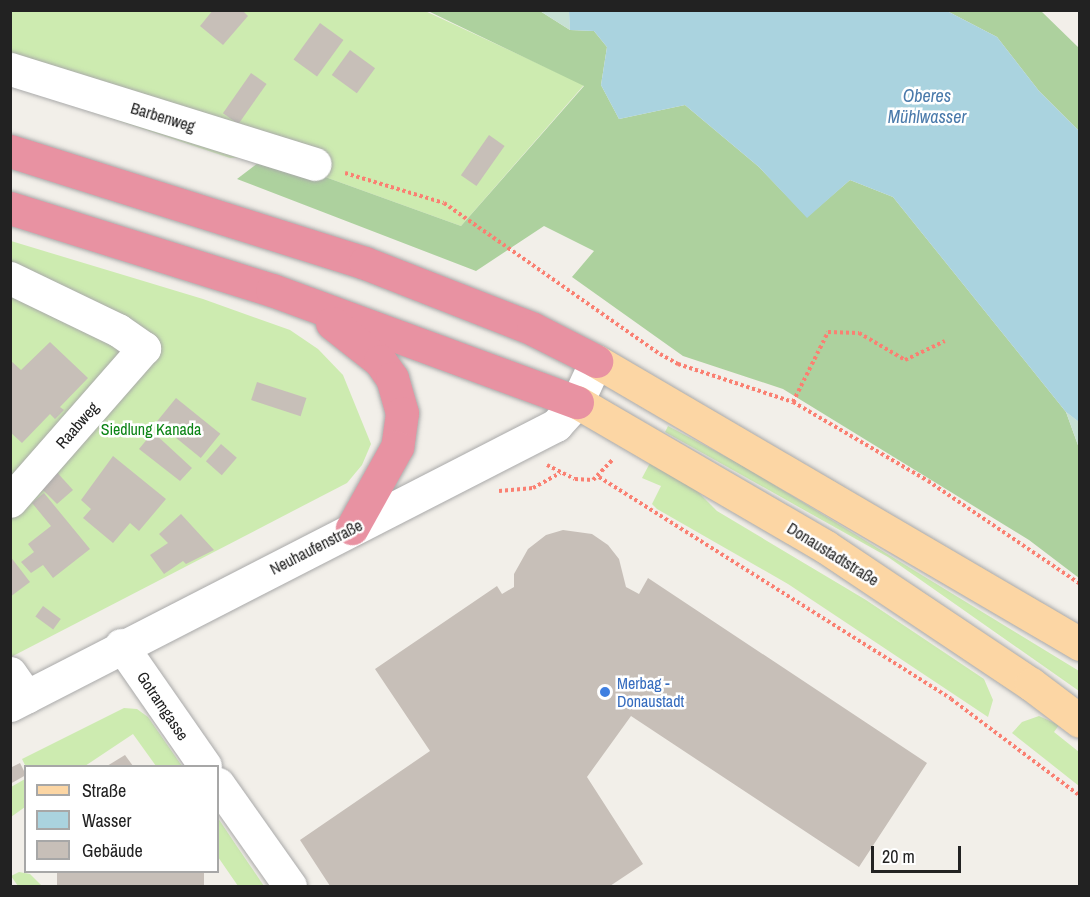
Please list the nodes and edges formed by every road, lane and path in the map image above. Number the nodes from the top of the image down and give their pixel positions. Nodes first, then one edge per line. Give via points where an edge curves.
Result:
1 (10, 69) edge
2 (10, 151) edge
3 (315, 164) joint
4 (10, 208) edge
5 (10, 278) edge
6 (272, 290) junction
7 (945, 341) dead end
8 (596, 361) junction
9 (577, 402) junction
10 (793, 402) junction
11 (620, 450) dead end
12 (560, 473) dead end
13 (599, 477) junction
14 (10, 501) edge
15 (352, 528) junction
16 (1080, 584) edge
17 (1080, 644) edge
18 (121, 645) junction
19 (16, 692) edge
20 (1080, 721) edge
21 (204, 765) edge
22 (219, 785) edge
23 (1080, 796) edge
24 (290, 886) edge

1 - 3 street, Barbenweg
2 - 8 highway via 365,263 532,329
3 - 10 path via 444,203 678,364
4 - 6 highway
5 - 14 street, Raabweg via 118,330 144,348
6 - 9 highway
6 - 15 highway via 369,348 392,378 402,413 401,434
7 - 10 path via 905,360 859,333 828,332
8 - 9 street, Neuhaufenstraße
8 - 17 main road
9 - 15 street, Neuhaufenstraße via 556,424
9 - 20 main road, Donaustadtstraße via 826,548
10 - 16 path via 928,481
11 - 13 path
12 - 13 path via 581,481
13 - 23 path via 951,699
15 - 18 street, Neuhaufenstraße
18 - 19 street, Neuhaufenstraße
18 - 21 street, Gotramgasse
22 - 24 street

